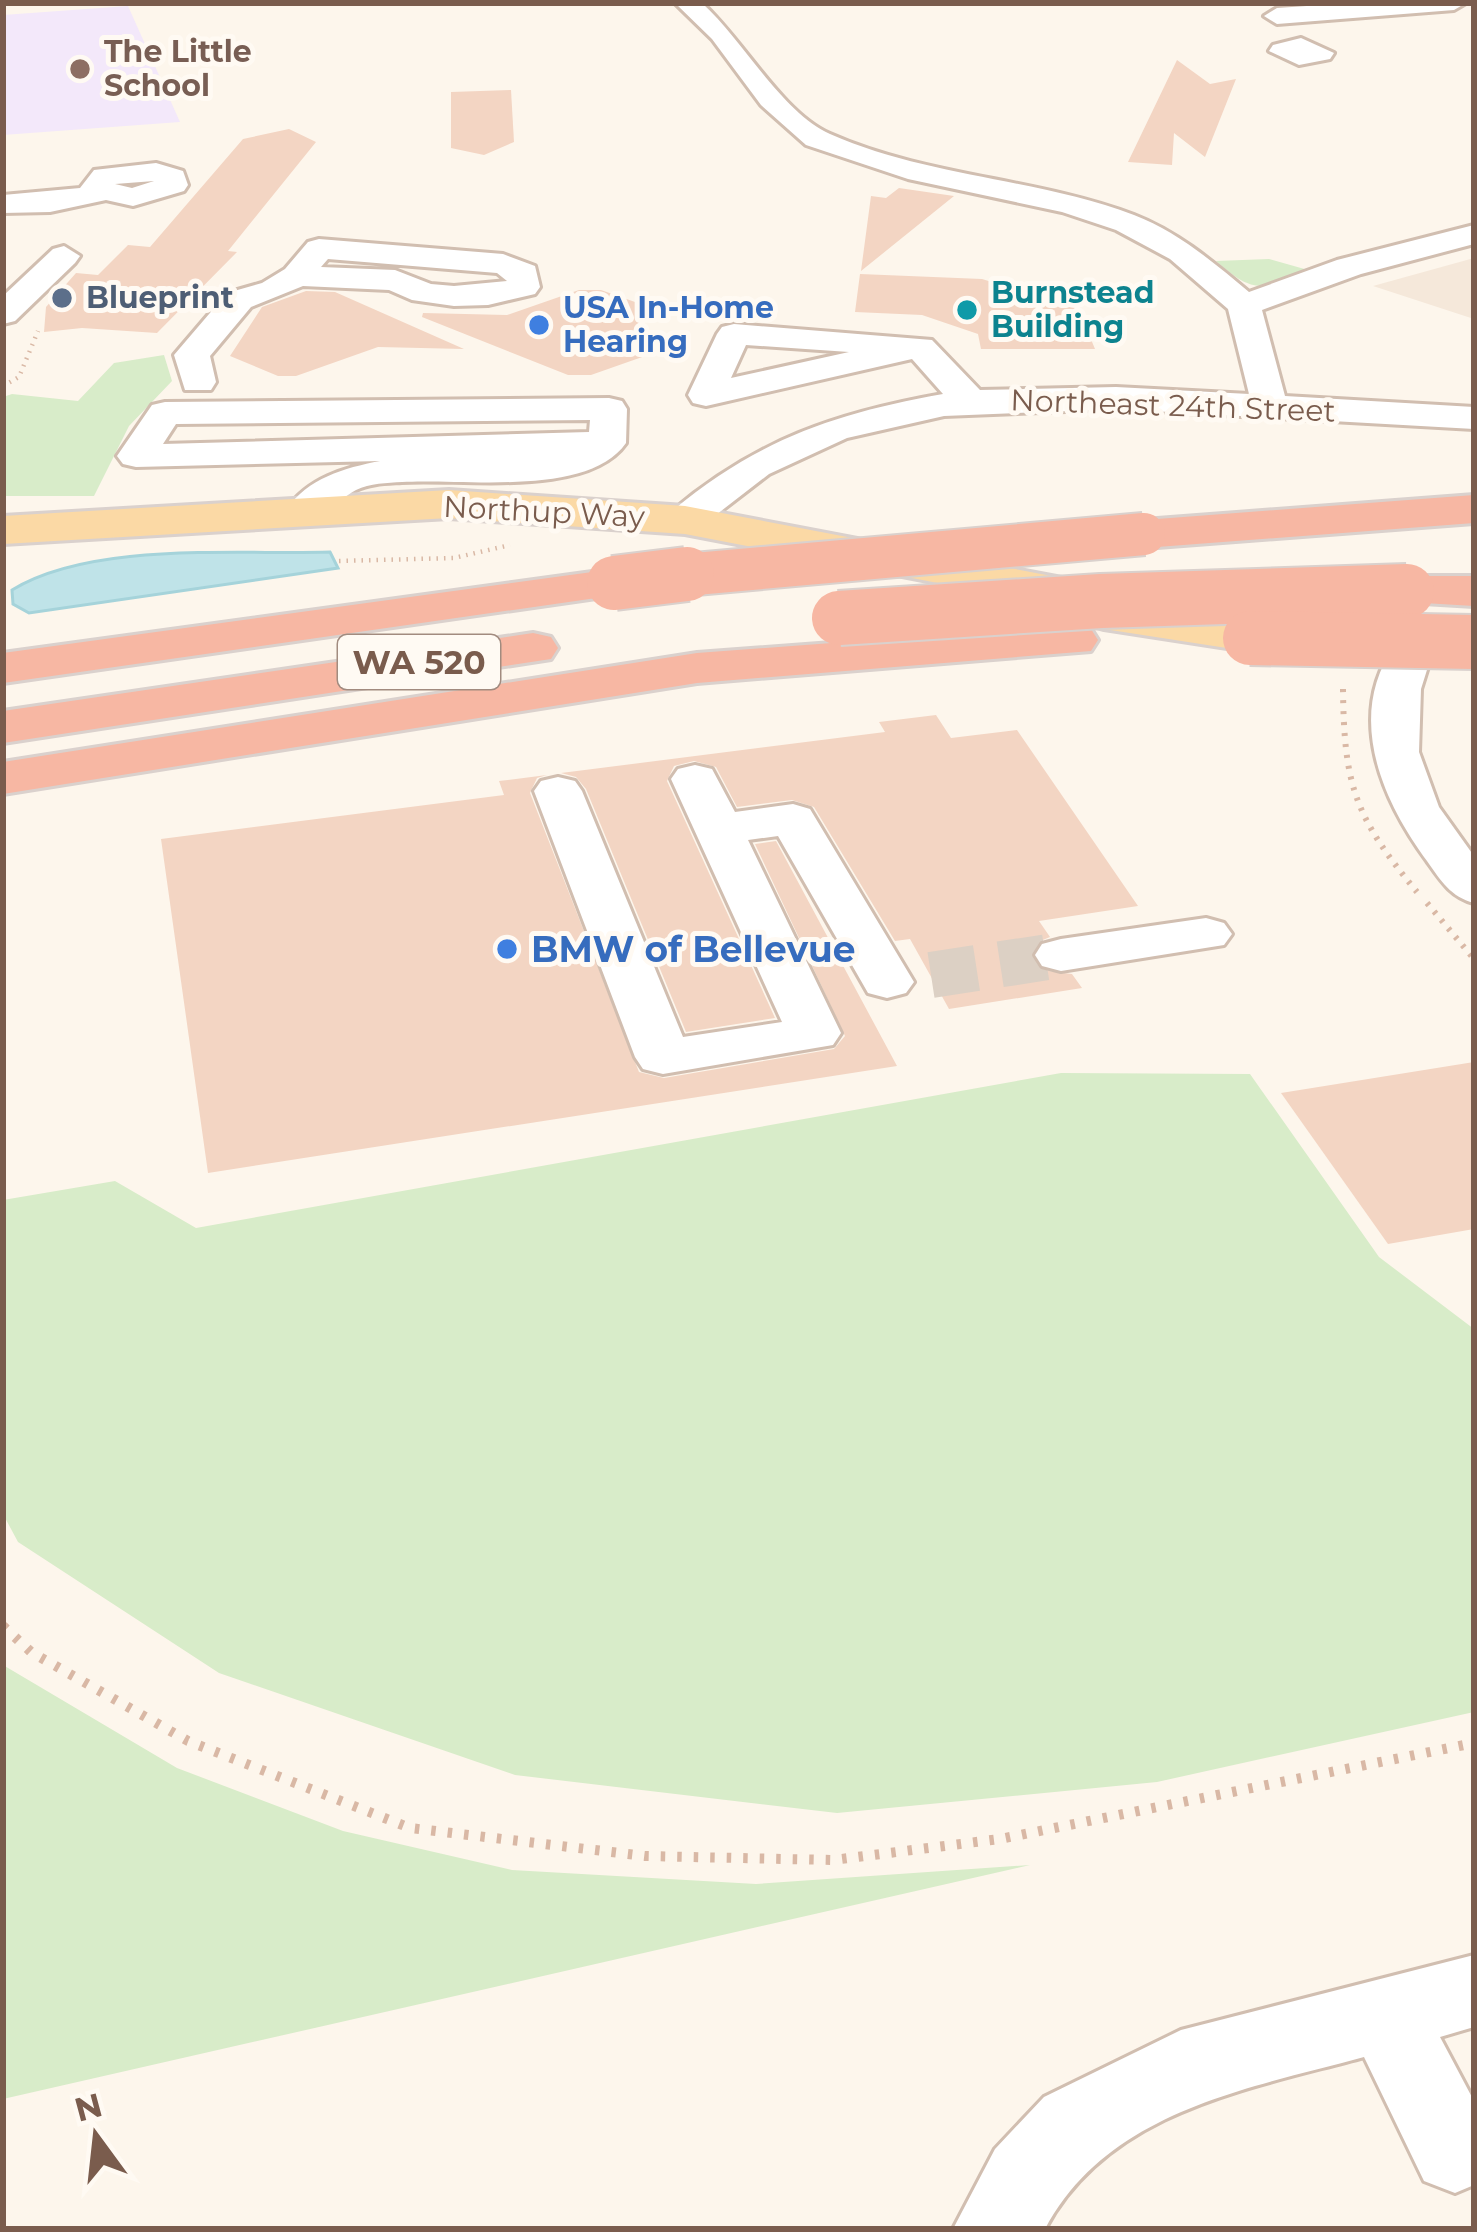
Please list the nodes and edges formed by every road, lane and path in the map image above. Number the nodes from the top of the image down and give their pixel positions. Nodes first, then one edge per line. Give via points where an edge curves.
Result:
1 (687, 3) edge
2 (1457, 3) edge
3 (1474, 6) edge
4 (1290, 62) dead end
5 (99, 193) dead end
6 (3, 204) edge
7 (1474, 234) edge
8 (14, 254) dead end
9 (297, 275) junction
10 (1244, 305) junction
11 (3, 314) edge
12 (920, 346) junction
13 (198, 382) junction
14 (971, 402) junction
15 (1270, 407) junction
16 (165, 413) junction
17 (1474, 418) edge
18 (608, 426) junction
19 (1474, 508) edge
20 (306, 510) junction
21 (548, 510) junction
22 (685, 520) junction
23 (1474, 526) edge
24 (3, 530) edge
25 (1144, 534) junction
26 (339, 561) dead end
27 (1474, 592) edge
28 (1075, 619) junction
29 (1474, 642) edge
30 (1410, 654) junction
31 (1474, 666) edge
32 (3, 668) edge
33 (3, 727) edge
34 (3, 778) edge
35 (695, 779) dead end
36 (558, 791) dead end
37 (719, 829) junction
38 (1474, 888) edge
39 (1206, 934) dead end
40 (1466, 950) dead end
41 (1061, 956) tunnel mouth
42 (1474, 958) edge
43 (897, 980) dead end
44 (3, 1626) edge
45 (1474, 1742) edge
46 (1474, 1991) edge
47 (1386, 2015) junction
48 (1455, 2152) dead end
49 (998, 2229) edge

1 - 10 street via 816,139 1127,223 1181,252
2 - 3 street
2 - 4 street via 1285,16
5 - 6 street
7 - 10 street
8 - 11 street via 64,256
9 - 9 street via 326,248 503,264 523,273 523,287 454,296 395,280
9 - 13 street via 239,300 191,355
10 - 15 street
12 - 12 street via 734,334 706,395 809,368
12 - 14 street
13 - 16 street
13 - 18 street via 526,378
14 - 15 street, Northeast 24th Street via 1124,398
14 - 22 street, Northeast 24th Street via 841,428 782,451
15 - 17 street, Northeast 24th Street
16 - 18 street
16 - 18 street via 136,456 472,443
18 - 20 street via 588,458 558,467 350,478
19 - 25 highway
20 - 21 main road, Northup Way
20 - 24 main road, Northup Way
21 - 22 main road, Northup Way
21 - 26 path via 534,534 501,549
22 - 28 main road, Northup Way
23 - 25 highway, WA 520
25 - 32 highway, WA 520, bridge via 775,564
27 - 33 highway, WA 520, bridge via 1079,602 838,618 456,657
28 - 29 highway, bridge
28 - 30 main road, Northup Way via 1104,614
28 - 34 highway
30 - 31 main road, Northup Way
30 - 38 street via 1393,716 1401,783
35 - 37 street
36 - 37 street via 663,1057 814,1033
37 - 43 street via 794,819
39 - 41 street
40 - 42 path
44 - 45 path via 31,1652 188,1741 410,1828 645,1856 833,1860 1000,1839
46 - 47 street
47 - 48 street
47 - 49 street via 1181,2068 1074,2125 1026,2178

